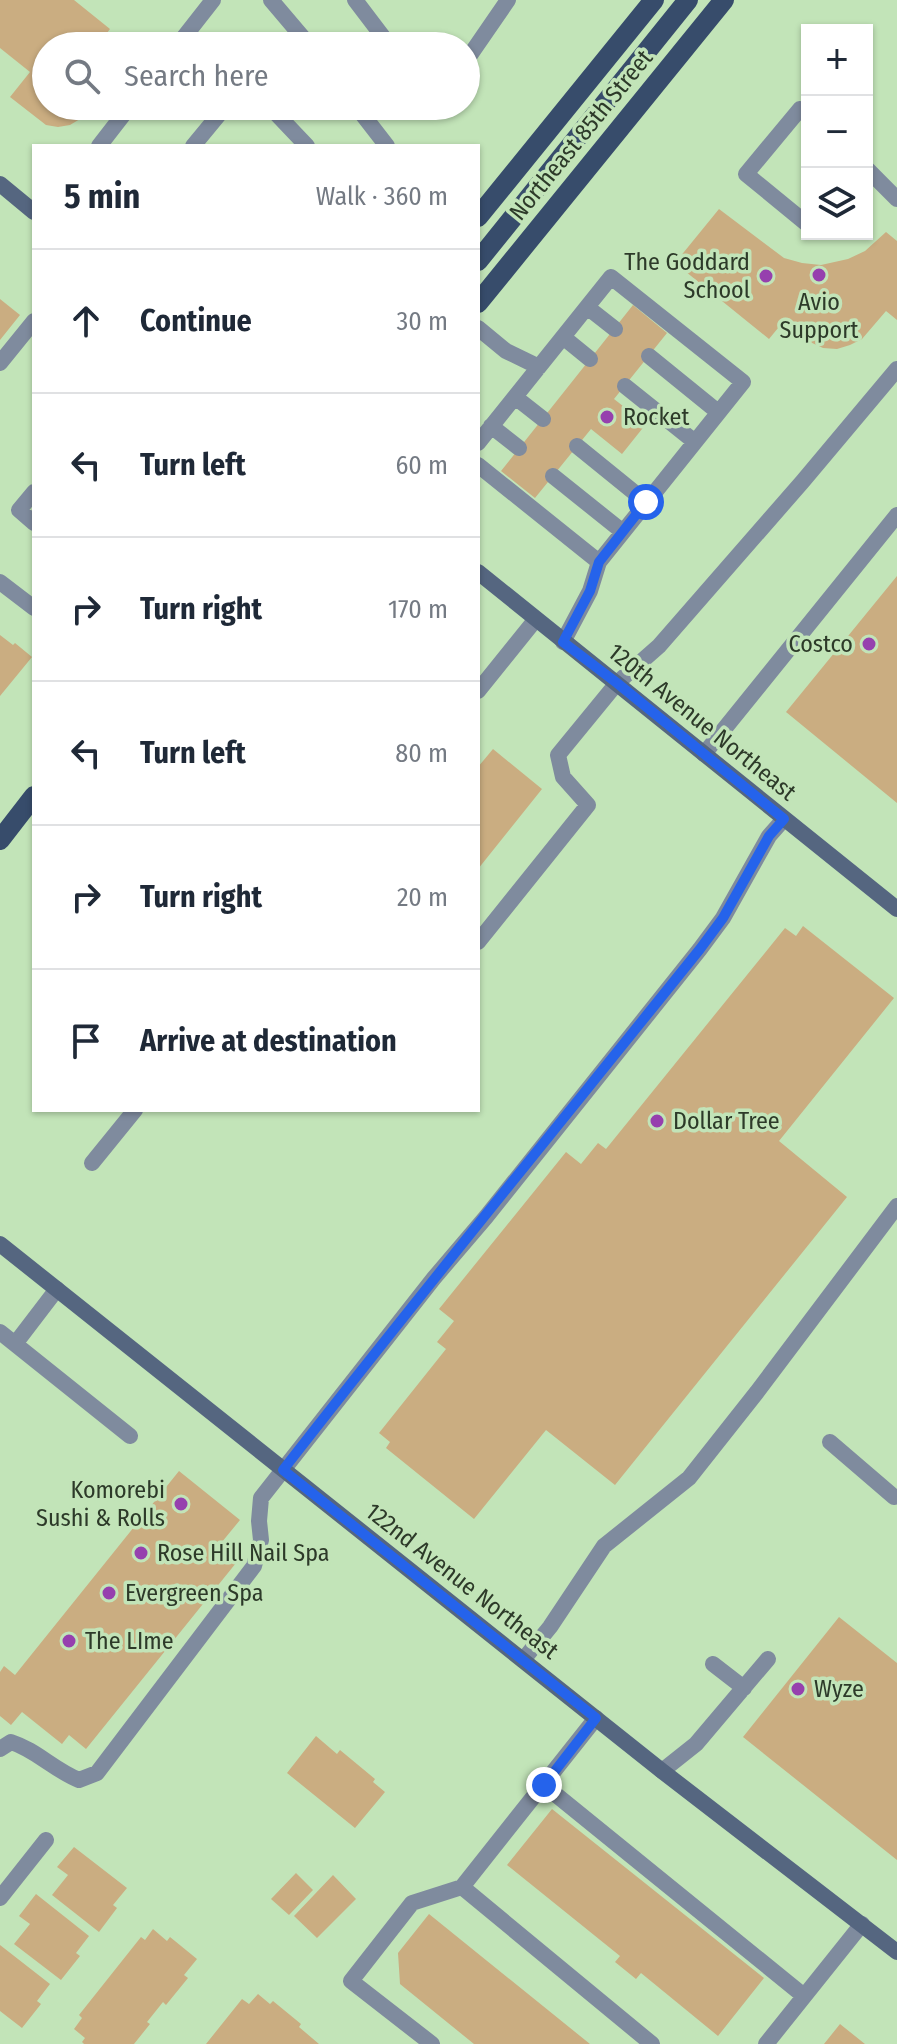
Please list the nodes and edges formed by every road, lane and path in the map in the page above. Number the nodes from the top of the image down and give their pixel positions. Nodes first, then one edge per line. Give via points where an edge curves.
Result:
1 (213, 0) edge
2 (271, 0) edge
3 (355, 0) edge
4 (508, 0) edge
5 (654, 0) edge
6 (688, 0) edge
7 (724, 0) edge
8 (188, 32) edge
9 (298, 32) edge
10 (379, 32) edge
11 (480, 41) edge
12 (801, 110) edge
13 (119, 120) edge
14 (214, 120) edge
15 (282, 120) edge
16 (367, 120) edge
17 (104, 140) edge
18 (195, 144) edge
19 (305, 144) edge
20 (385, 144) edge
21 (873, 175) edge
22 (0, 184) edge
23 (897, 199) edge
24 (481, 208) edge
25 (32, 210) edge
26 (801, 219) edge
27 (480, 259) edge
28 (480, 301) edge
29 (587, 307) junction
30 (32, 323) edge
31 (615, 329) dead end
32 (480, 330) edge
33 (563, 337) junction
34 (649, 356) dead end
35 (590, 359) dead end
36 (0, 363) edge
37 (539, 367) junction
38 (897, 369) edge
39 (625, 386) dead end
40 (515, 397) junction
41 (718, 412) junction
42 (543, 419) dead end
43 (491, 426) junction
44 (480, 440) edge
45 (695, 442) junction
46 (577, 446) dead end
47 (519, 448) dead end
48 (480, 467) edge
49 (553, 476) dead end
50 (32, 494) edge
51 (646, 502) junction
52 (897, 515) edge
53 (32, 521) edge
54 (623, 532) junction
55 (599, 562) junction
56 (480, 574) edge
57 (0, 582) edge
58 (32, 606) edge
59 (536, 619) junction
60 (563, 642) junction
61 (617, 683) junction
62 (480, 689) edge
63 (704, 754) junction
64 (32, 799) edge
65 (784, 819) junction
66 (0, 840) edge
67 (897, 909) edge
68 (480, 940) edge
69 (133, 1112) edge
70 (92, 1163) dead end
71 (897, 1206) edge
72 (0, 1244) edge
73 (57, 1289) junction
74 (0, 1332) edge
75 (15, 1344) junction
76 (130, 1436) dead end
77 (830, 1442) dead end
78 (283, 1470) junction
79 (894, 1497) dead end
80 (768, 1659) dead end
81 (523, 1660) junction
82 (713, 1664) dead end
83 (744, 1688) junction
84 (596, 1718) junction
85 (0, 1749) edge
86 (662, 1771) junction
87 (544, 1785) junction
88 (46, 1840) dead end
89 (462, 1887) junction
90 (0, 1898) edge
91 (862, 1924) junction
92 (897, 1952) edge
93 (804, 1996) junction
94 (432, 2044) edge
95 (652, 2044) edge
96 (766, 2044) edge

1 - 8 street
2 - 9 street
3 - 10 street
4 - 11 street
5 - 24 main road, Northeast 85th Street
6 - 27 main road
7 - 28 main road, Northeast 85th Street
12 - 26 street via 746,174
13 - 17 street
14 - 18 street
15 - 19 street
16 - 20 street
21 - 23 street
22 - 25 street
29 - 31 street
29 - 33 street
29 - 41 street via 611,277 743,382
30 - 36 street
32 - 37 street via 506,351
33 - 35 street
33 - 37 street
34 - 41 street
37 - 40 street
38 - 61 street via 659,646
39 - 45 street
40 - 42 street
40 - 43 street
41 - 45 street
43 - 44 street
43 - 47 street
45 - 51 street
46 - 51 street
48 - 55 street
49 - 54 street
50 - 53 street via 19,510
51 - 54 street
52 - 63 street
54 - 55 street
55 - 60 street
56 - 59 street, 120th Avenue Northeast
57 - 58 street
59 - 60 street, 120th Avenue Northeast
59 - 62 street
60 - 61 street, 120th Avenue Northeast
61 - 63 street, 120th Avenue Northeast
61 - 68 street via 558,755 563,777 588,805
63 - 65 street, 120th Avenue Northeast
64 - 66 main road
65 - 67 street, 120th Avenue Northeast
65 - 78 street via 700,949
69 - 70 street
71 - 81 street via 689,1478 604,1546
72 - 73 street, 122nd Avenue Northeast
73 - 75 street
73 - 78 street, 122nd Avenue Northeast
74 - 75 street
75 - 76 street
77 - 79 street
78 - 81 street, 122nd Avenue Northeast
78 - 85 street via 261,1498 261,1540 254,1566 97,1773 79,1780 25,1747 11,1742
80 - 83 street
81 - 84 street, 122nd Avenue Northeast
82 - 83 street
83 - 86 street via 696,1744
84 - 86 street, 122nd Avenue Northeast
84 - 87 street
86 - 91 street, 122nd Avenue Northeast
87 - 89 street
87 - 93 street
88 - 90 street
89 - 94 street via 412,1903 351,1981
89 - 95 street
91 - 92 street, 122nd Avenue Northeast
91 - 93 street
93 - 96 street

